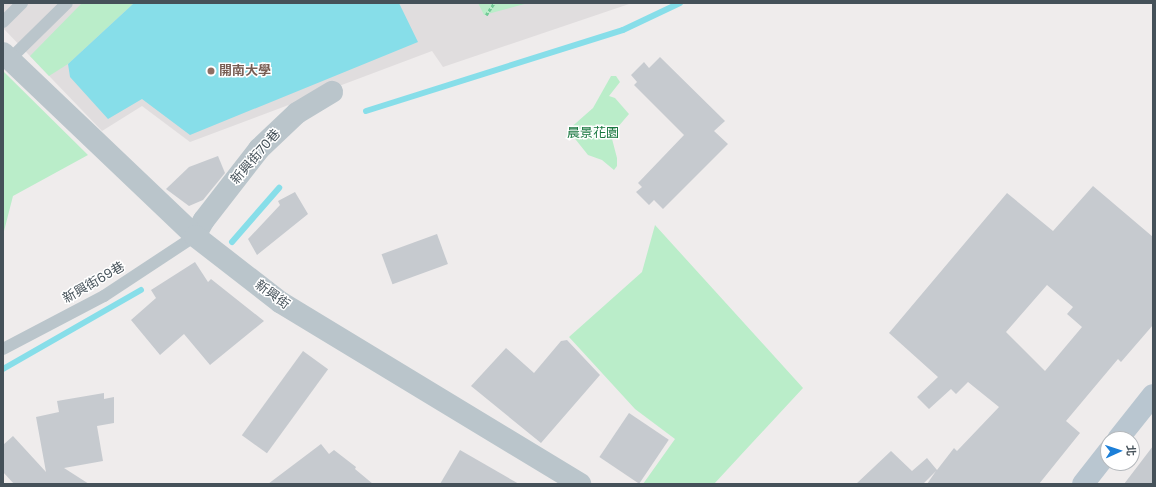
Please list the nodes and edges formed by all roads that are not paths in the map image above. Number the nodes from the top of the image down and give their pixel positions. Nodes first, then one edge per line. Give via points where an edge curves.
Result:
1 (22, 3) edge
2 (68, 3) edge
3 (3, 22) edge
4 (6, 56) edge
5 (332, 92) dead end
6 (195, 236) junction
7 (3, 348) edge
8 (1153, 395) edge
9 (1124, 431) edge
10 (1100, 462) edge
11 (580, 484) edge
12 (1083, 484) edge

1 - 3 lane
2 - 4 lane
4 - 6 street, 新興街
5 - 6 street, 新興街70巷 via 297,113 259,149 204,220
6 - 7 lane, 新興街69巷 via 104,296
6 - 11 street, 新興街 via 280,302
8 - 9 main road
10 - 12 main road

